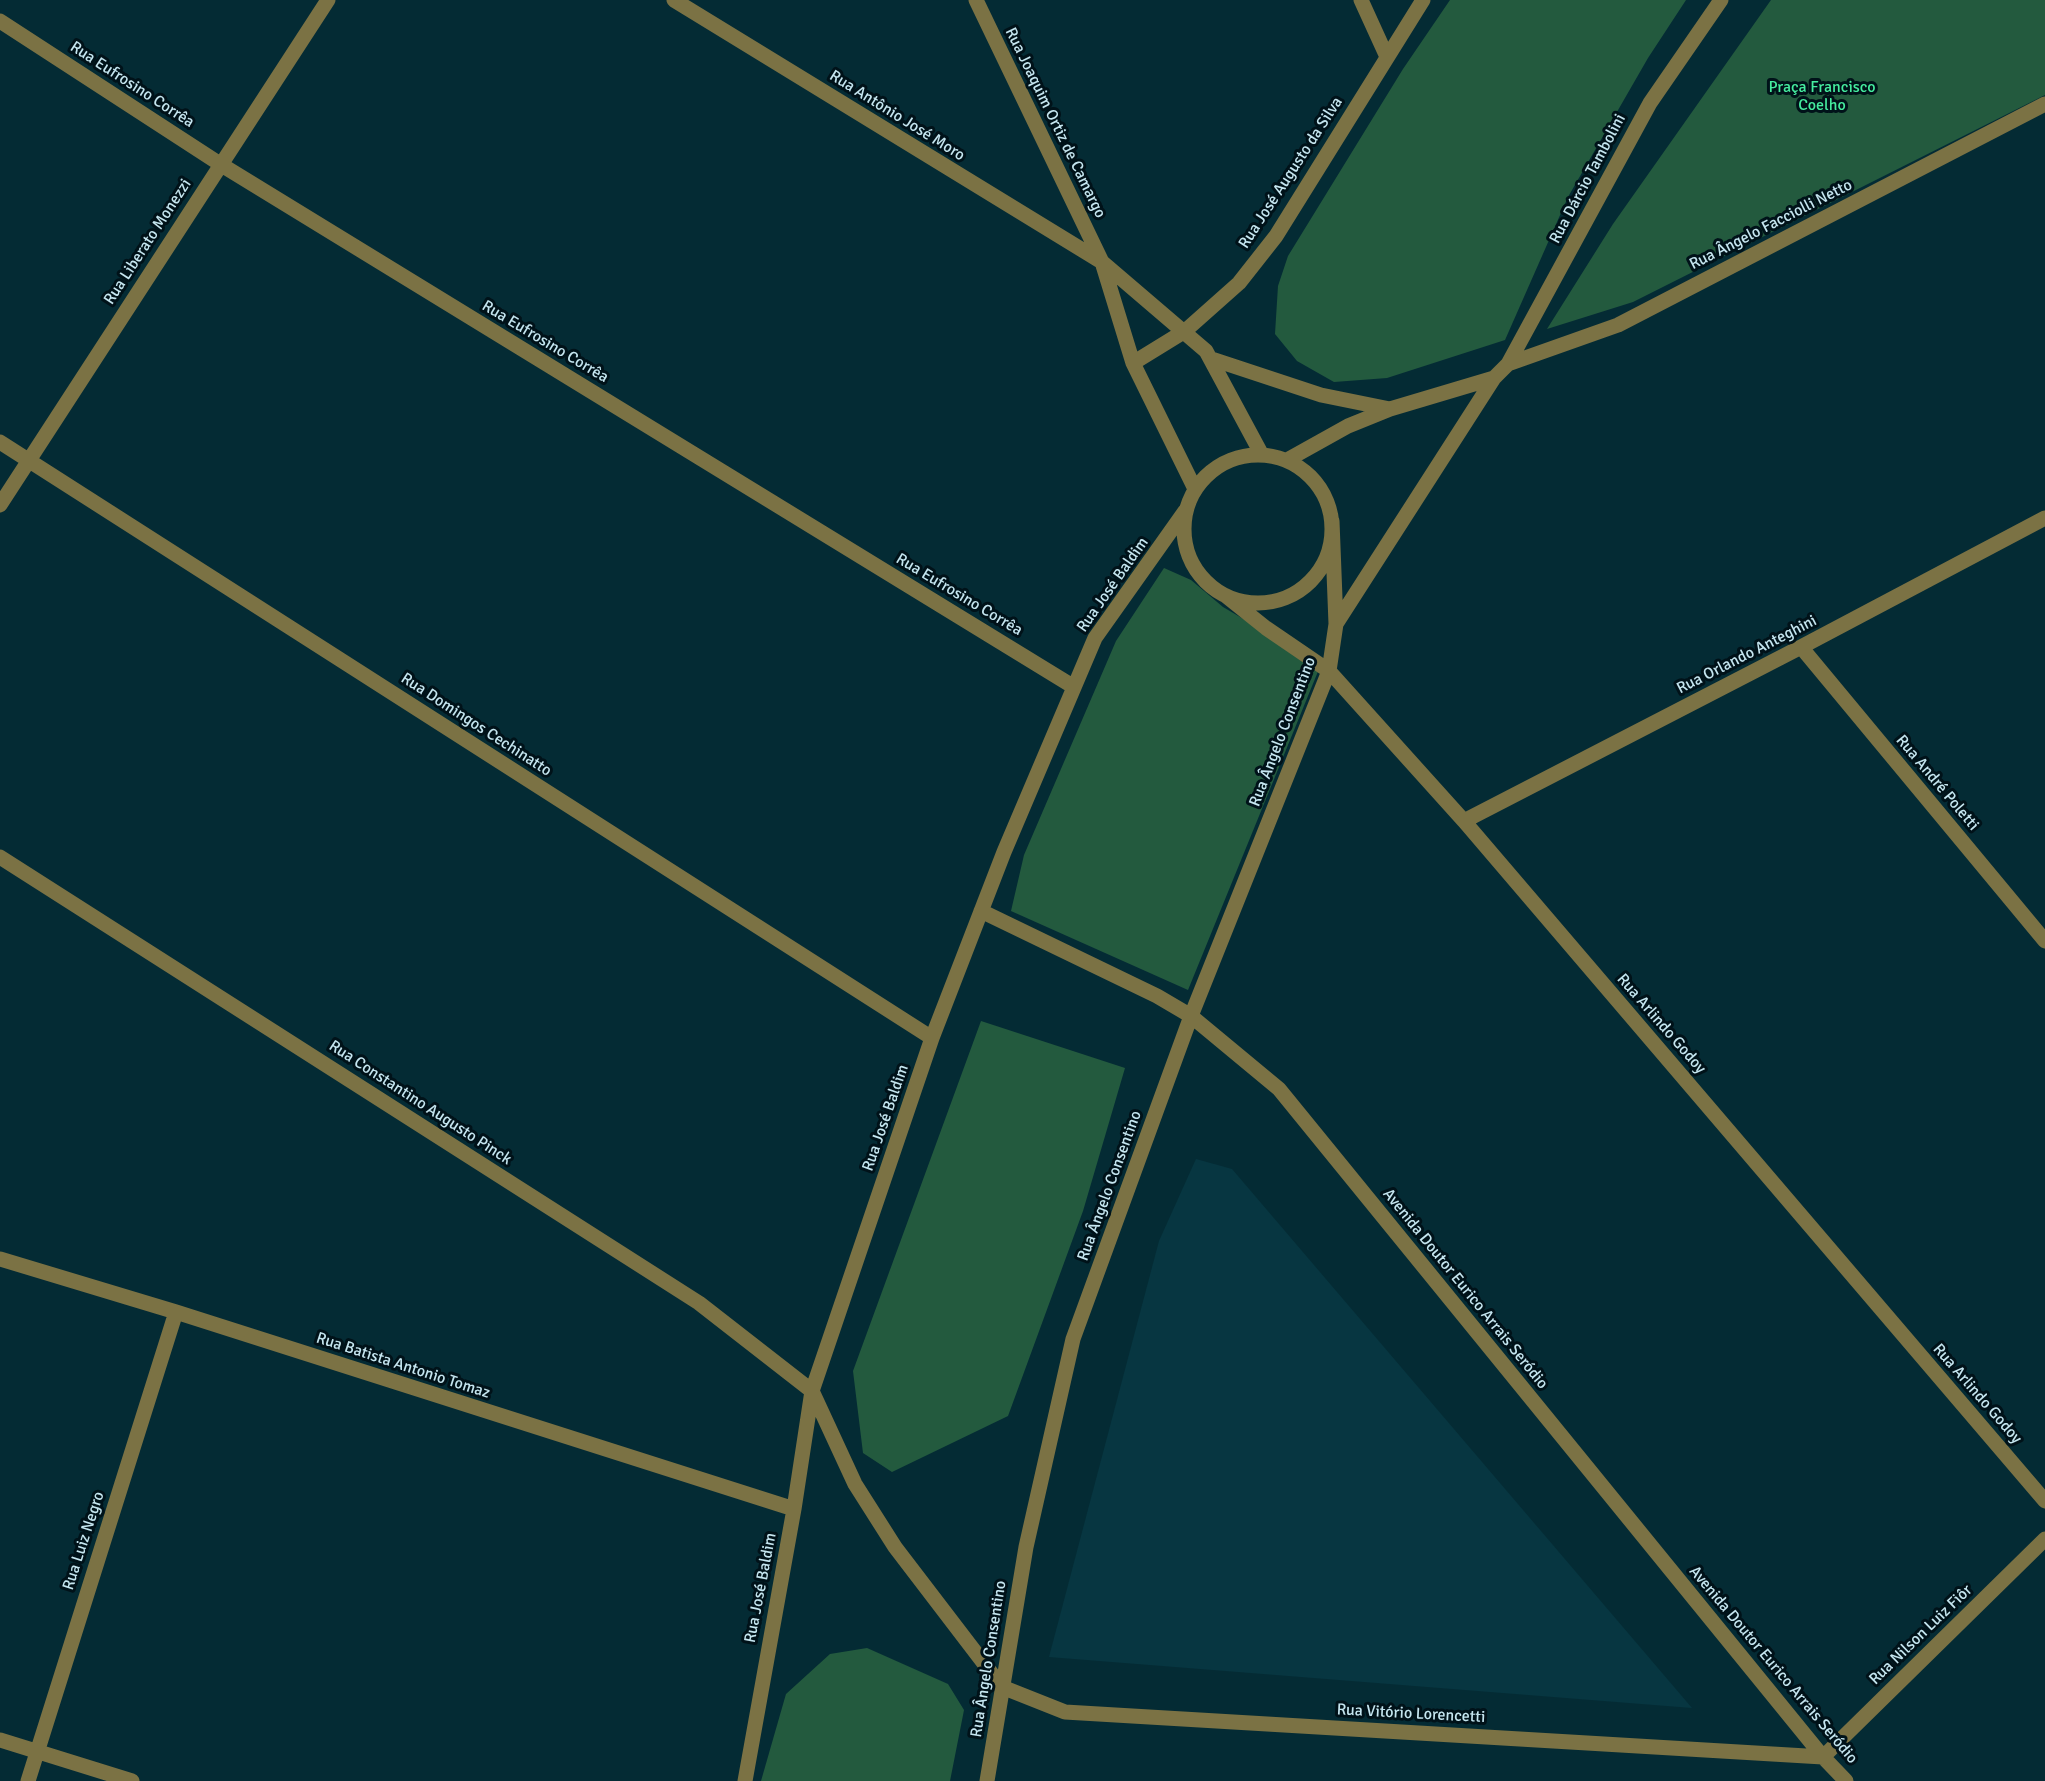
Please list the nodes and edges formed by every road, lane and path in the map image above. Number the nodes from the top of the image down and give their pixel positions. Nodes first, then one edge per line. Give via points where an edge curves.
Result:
1 (328, 0) edge
2 (674, 0) edge
3 (976, 0) edge
4 (1361, 0) edge
5 (1423, 0) edge
6 (1721, 0) edge
7 (0, 21) edge
8 (1387, 57) junction
9 (2045, 104) edge
10 (220, 164) junction
11 (1102, 262) junction
12 (1185, 331) junction
13 (1212, 359) junction
14 (1133, 363) junction
15 (1508, 364) junction
16 (1494, 378) junction
17 (1390, 410) junction
18 (0, 442) edge
19 (1262, 455) junction
20 (28, 460) junction
21 (1287, 460) junction
22 (1195, 489) junction
23 (0, 504) edge
24 (1185, 511) junction
25 (2045, 518) edge
26 (1332, 521) junction
27 (1226, 596) junction
28 (1336, 624) junction
29 (1801, 647) junction
30 (1329, 671) junction
31 (1074, 687) junction
32 (1464, 821) junction
33 (0, 856) edge
34 (981, 911) junction
35 (2045, 941) edge
36 (1191, 1016) junction
37 (932, 1038) junction
38 (0, 1259) edge
39 (176, 1312) junction
40 (812, 1391) junction
41 (2045, 1501) edge
42 (794, 1509) junction
43 (2045, 1539) edge
44 (1002, 1687) junction
45 (0, 1740) edge
46 (36, 1753) junction
47 (1823, 1757) junction
48 (28, 1781) edge
49 (132, 1781) edge
50 (745, 1781) edge
51 (987, 1781) edge
52 (1846, 1781) edge

1 - 10 street, Rua Liberato Monezzi
2 - 11 street, Rua Antônio José Moro
3 - 11 street, Rua Joaquim Ortiz de Camargo
4 - 8 street
5 - 8 street, Rua José Augusto da Silva
6 - 15 street, Rua Dárcio Tambolini via 1650,103
7 - 10 street, Rua Eufrosino Corrêa
8 - 12 street, Rua José Augusto da Silva via 1276,236 1239,283
9 - 15 street, Rua Ângelo Facciolli Netto via 1618,325
10 - 20 street, Rua Liberato Monezzi
10 - 31 street, Rua Eufrosino Corrêa
11 - 12 street, Rua Joaquim Ortiz de Camargo
11 - 14 street, Rua Joaquim Ortiz de Camargo
12 - 13 street, Rua Joaquim Ortiz de Camargo
12 - 14 street, Rua José Augusto da Silva
13 - 17 street via 1321,395
13 - 19 street
14 - 22 street, Rua Joaquim Ortiz de Camargo
15 - 16 street, Rua Dárcio Tambolini
16 - 17 street
16 - 28 street, Rua Ângelo Consentino
17 - 21 street via 1348,426
18 - 20 street, Rua Domingos Cechinatto
19 - 21 street
19 - 22 street via 1223,462
20 - 23 street, Rua Liberato Monezzi
20 - 37 street, Rua Domingos Cechinatto
21 - 26 street via 1317,485
22 - 24 street
24 - 27 street via 1184,536 1191,561 1205,581
24 - 31 street, Rua José Baldim via 1095,638
25 - 29 street, Rua Orlando Anteghini
26 - 27 street via 1330,547 1319,571 1301,589 1278,600 1252,603
26 - 28 street, Rua Ângelo Consentino
27 - 30 street, Rua Arlindo Godoy
28 - 30 street, Rua Ângelo Consentino
29 - 32 street, Rua Orlando Anteghini
29 - 35 street, Rua André Poletti
30 - 32 street, Rua Arlindo Godoy
30 - 36 street, Rua Ângelo Consentino
31 - 34 street, Rua José Baldim
32 - 41 street, Rua Arlindo Godoy
33 - 40 street, Rua Constantino Augusto Pinck via 699,1303
34 - 36 street, Avenida Doutor Eurico Arrais Seródio via 1158,996
34 - 37 street, Rua José Baldim
36 - 44 street, Rua Ângelo Consentino via 1073,1339 1026,1547
36 - 47 street, Avenida Doutor Eurico Arrais Seródio via 1279,1089
37 - 40 street, Rua José Baldim
38 - 39 street, Rua Batista Antonio Tomaz
39 - 42 street, Rua Batista Antonio Tomaz
39 - 46 street, Rua Luiz Negro
40 - 42 street, Rua José Baldim
40 - 44 street via 855,1484 895,1547
42 - 50 street, Rua José Baldim
43 - 47 street, Rua Nilson Luiz Fiôr
44 - 47 street, Rua Vitório Lorencetti via 1065,1712
44 - 51 street, Rua Ângelo Consentino
45 - 46 street
46 - 48 street, Rua Luiz Negro
46 - 49 street
47 - 52 street, Avenida Doutor Eurico Arrais Seródio

